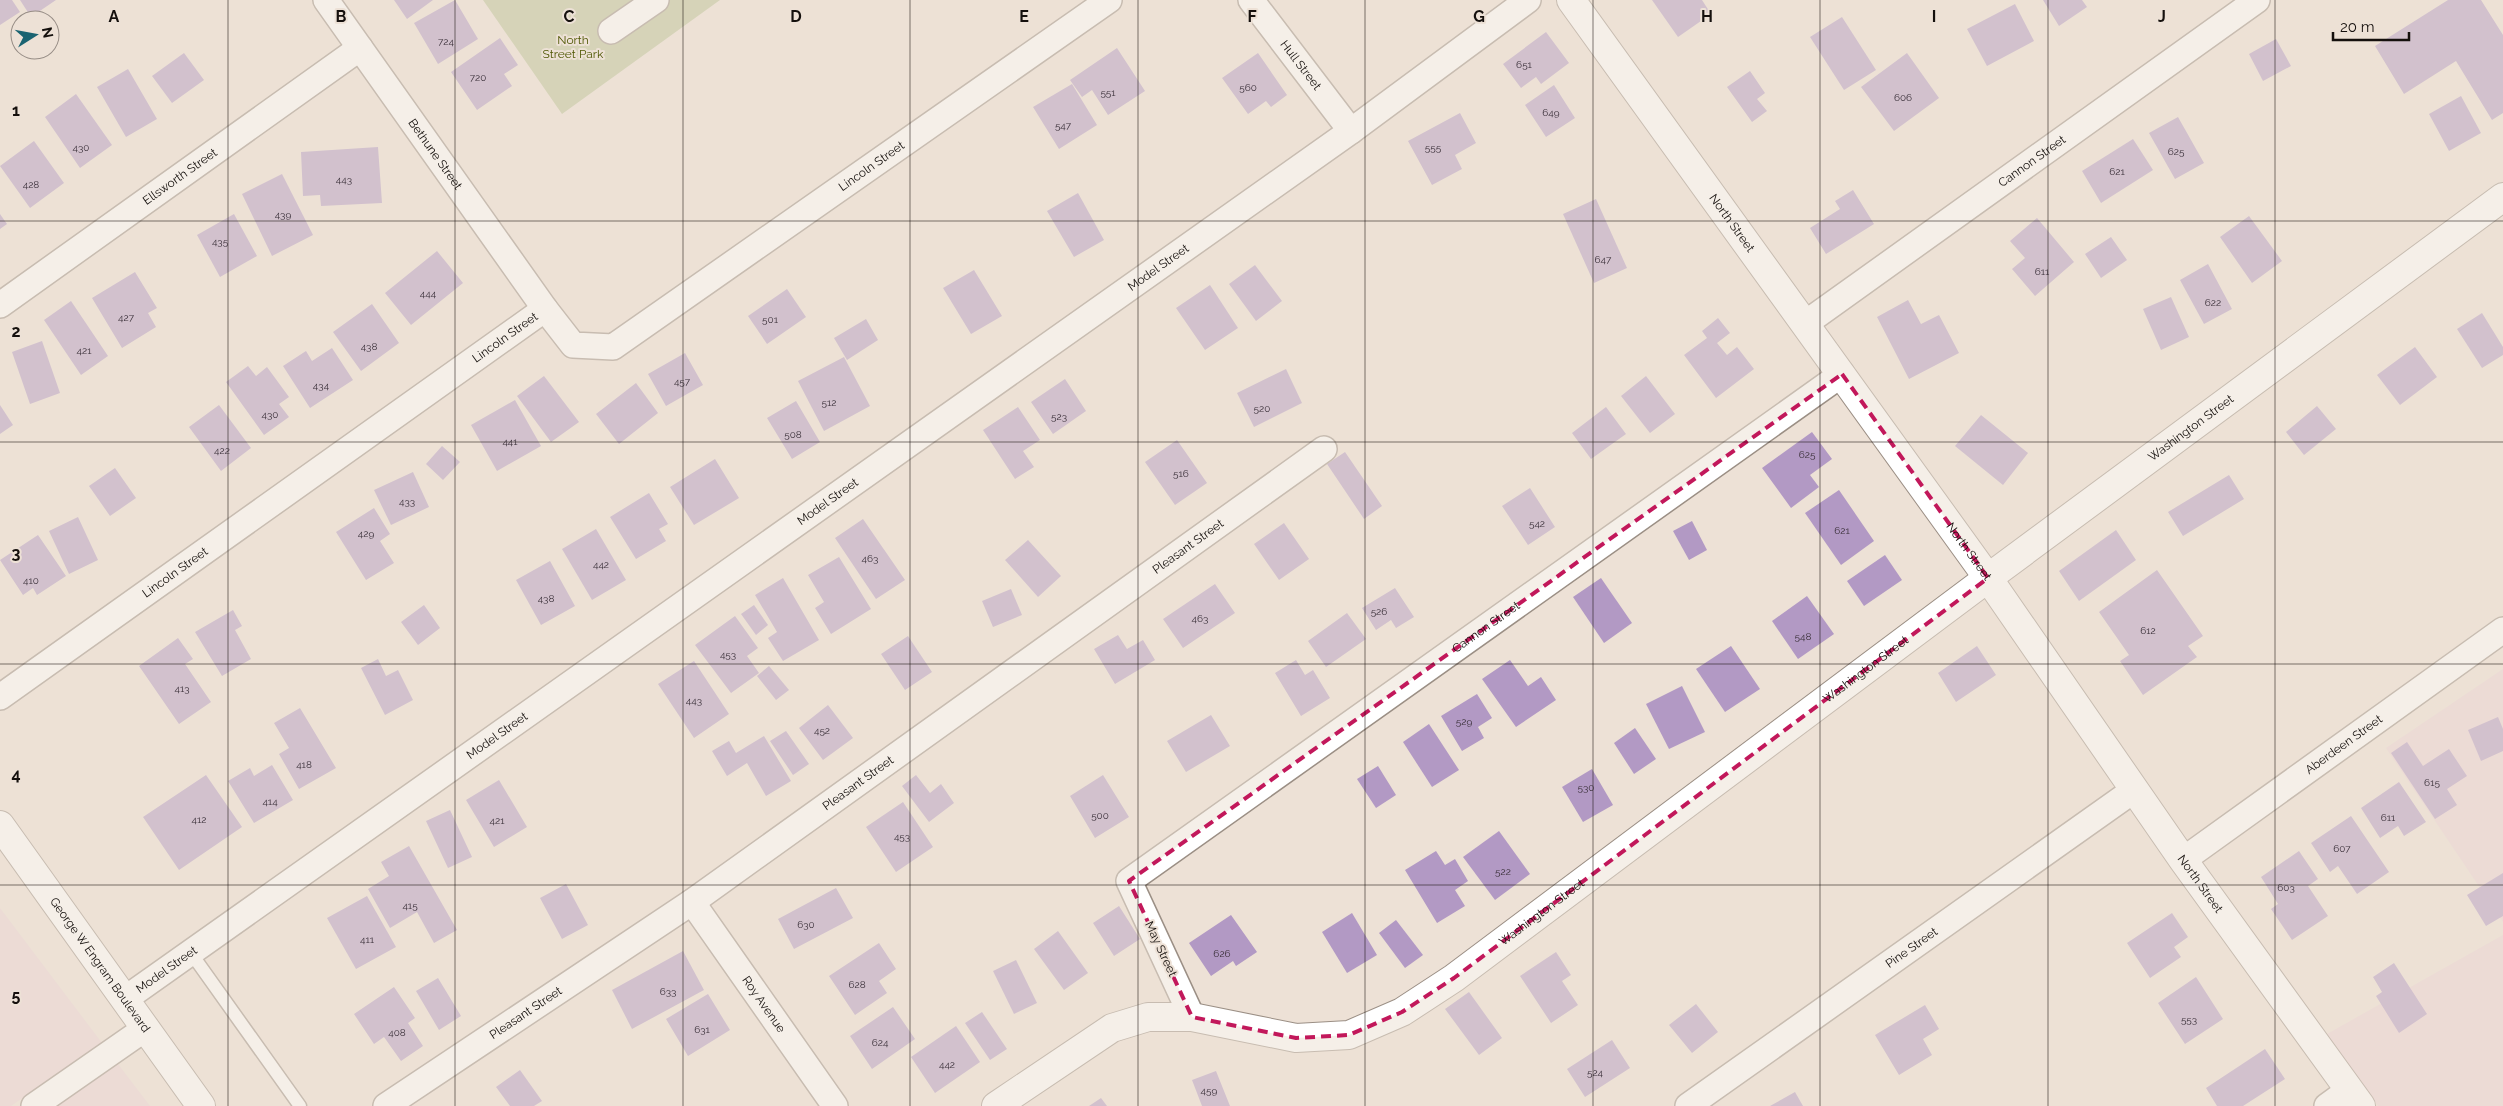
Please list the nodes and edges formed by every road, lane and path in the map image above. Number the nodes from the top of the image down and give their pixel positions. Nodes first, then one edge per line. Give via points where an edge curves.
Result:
1 (326, 0) edge
2 (656, 0) edge
3 (1109, 0) edge
4 (1251, 0) edge
5 (1528, 0) edge
6 (1572, 0) edge
7 (2256, 0) edge
8 (611, 32) dead end
9 (360, 48) junction
10 (1351, 131) junction
11 (2503, 197) edge
12 (0, 304) edge
13 (545, 309) junction
14 (1806, 323) junction
15 (1842, 374) junction
16 (1324, 449) dead end
17 (1988, 578) junction
18 (2503, 630) edge
19 (2, 691) edge
20 (2134, 790) junction
21 (0, 825) edge
22 (2183, 860) junction
23 (1129, 881) joint
24 (692, 902) junction
25 (190, 954) junction
26 (125, 999) junction
27 (1192, 1017) junction
28 (146, 1028) junction
29 (2355, 1098) edge
30 (34, 1106) edge
31 (201, 1106) edge
32 (300, 1106) edge
33 (386, 1106) edge
34 (835, 1106) edge
35 (996, 1106) edge
36 (1688, 1106) edge
37 (2327, 1106) edge

1 - 9 street, Bethune Street
2 - 8 street
3 - 13 street, Lincoln Street via 614,347 574,345
4 - 10 street, Hull Street
5 - 10 street, Model Street
6 - 14 street, North Street
7 - 14 street, Cannon Street
9 - 12 street, Ellsworth Street
9 - 13 street, Bethune Street
10 - 25 street, Model Street
11 - 17 street, Washington Street
13 - 19 street, Lincoln Street
14 - 15 street, North Street
15 - 17 street, North Street
15 - 23 street, Cannon Street
16 - 24 street, Pleasant Street
17 - 20 street, North Street
17 - 27 street, Washington Street via 1454,978 1402,1012 1349,1035 1296,1038
18 - 22 street, Aberdeen Street
20 - 22 street, North Street
20 - 36 street, Pine Street
21 - 26 street, George W Engram Boulevard
22 - 29 street, North Street
23 - 27 street, May Street
24 - 33 street, Pleasant Street
24 - 34 street, Roy Avenue
25 - 26 street, Model Street
25 - 32 lane
26 - 28 street, George W Engram Boulevard
27 - 35 street, Washington Street via 1148,1017 1112,1028
28 - 30 street
28 - 31 street, George W Engram Boulevard
29 - 37 street

